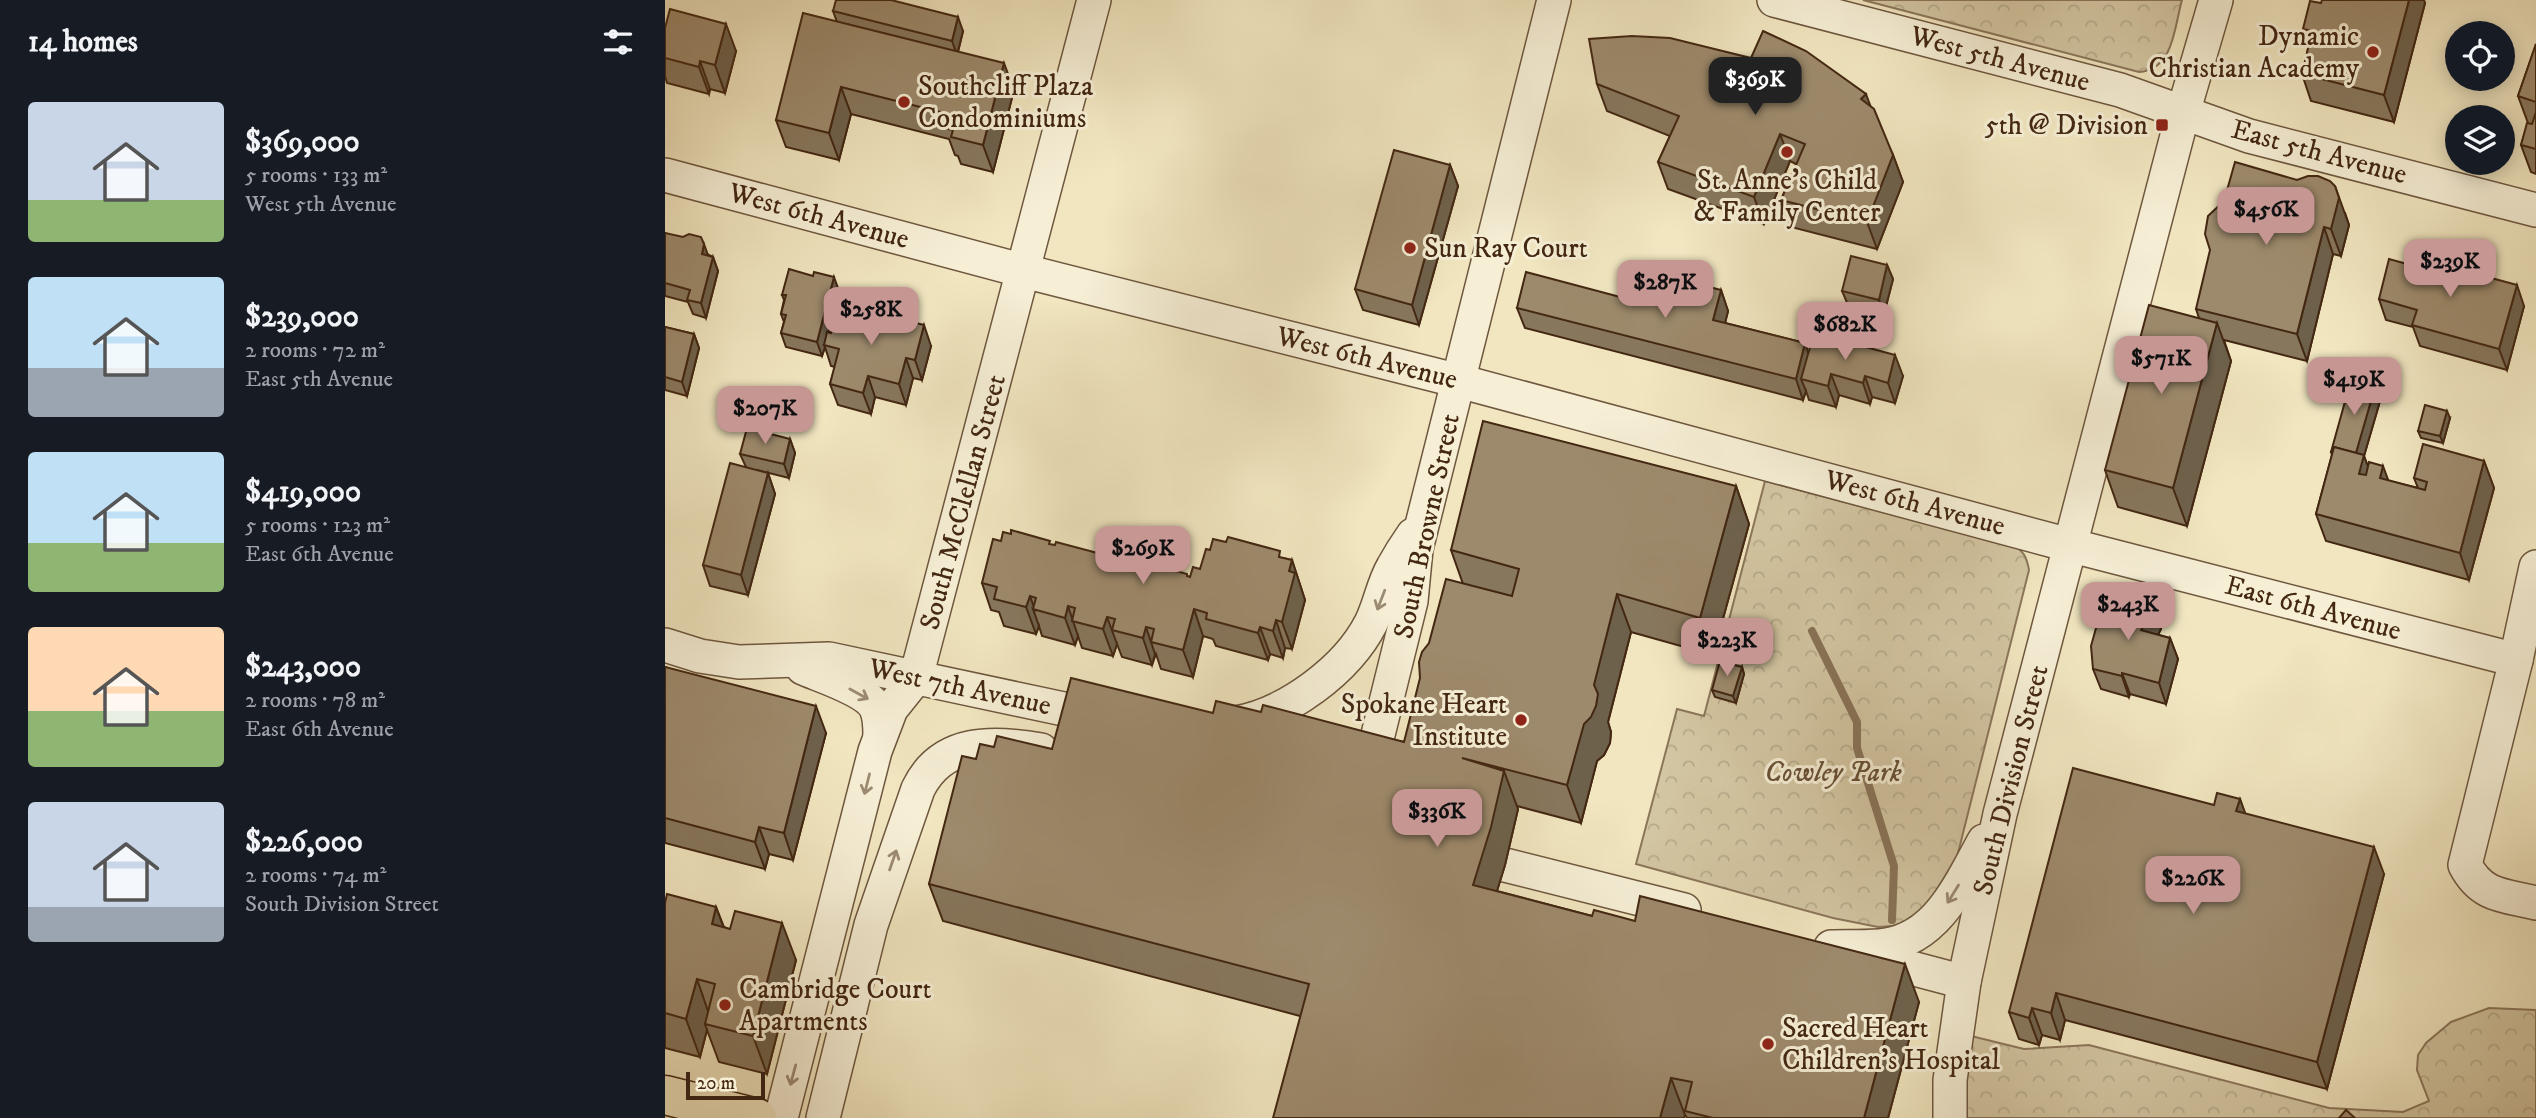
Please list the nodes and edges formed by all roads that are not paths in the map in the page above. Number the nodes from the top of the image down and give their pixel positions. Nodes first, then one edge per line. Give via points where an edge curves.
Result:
1 (1094, 0) edge
2 (1555, 0) edge
3 (1773, 0) edge
4 (2215, 2) edge
5 (2183, 113) junction
6 (665, 175) edge
7 (2536, 210) edge
8 (1024, 271) junction
9 (1459, 381) junction
10 (1423, 518) junction
11 (2069, 545) junction
12 (2536, 567) edge
13 (665, 645) edge
14 (2516, 660) junction
15 (773, 661) junction
16 (915, 679) junction
17 (1135, 724) edge
18 (880, 736) junction
19 (1216, 740) edge
20 (1074, 757) edge
21 (1370, 767) edge
22 (2000, 814) junction
23 (1505, 865) dead end
24 (2536, 903) edge
25 (1713, 917) edge
26 (1964, 982) junction
27 (665, 1095) edge
28 (757, 1118) edge
29 (781, 1118) edge
30 (823, 1118) edge
31 (1950, 1118) edge

1 - 8 street, South McClellan Street
2 - 9 street, South Browne Street
3 - 5 street, West 5th Avenue via 2120,90
4 - 5 street, South Division Street
5 - 7 street, East 5th Avenue via 2249,136
5 - 11 street, South Division Street
6 - 8 street, West 6th Avenue
8 - 9 street, West 6th Avenue
8 - 16 street, South McClellan Street
9 - 10 street, South Browne Street
9 - 11 street, West 6th Avenue
10 -> 19 street via 1392,569 1370,625 1338,666 1271,713
10 - 21 street, South Browne Street via 1406,622
11 - 14 street, East 6th Avenue
11 - 22 street, South Division Street
12 - 14 street
13 - 15 street, West 7th Avenue via 719,659
14 - 24 street via 2465,865 2473,880 2488,891
15 - 16 street, West 7th Avenue via 829,659
15 -> 18 street, West 7th Avenue via 802,667 871,701 880,721
16 - 17 street, West 7th Avenue
16 - 18 street, South McClellan Street via 891,709
18 -> 29 street, South McClellan Street
30 -> 20 street, West 7th Avenue via 871,925 918,789 930,769 953,753 991,744
22 - 26 street, South Division Street
22 -> 26 street via 1952,898 1931,924 1888,945 1818,944
23 - 25 street
26 - 31 street, South Division Street via 1950,1080
27 - 28 main road

